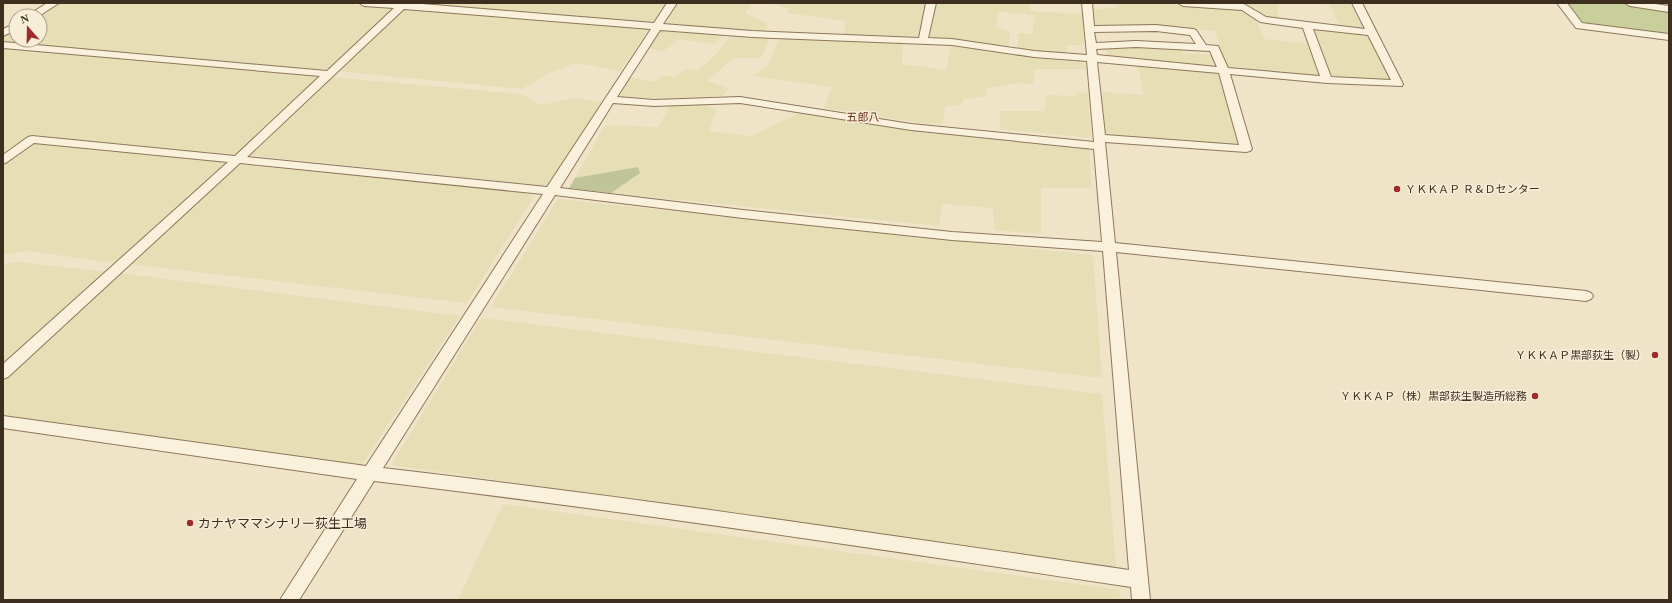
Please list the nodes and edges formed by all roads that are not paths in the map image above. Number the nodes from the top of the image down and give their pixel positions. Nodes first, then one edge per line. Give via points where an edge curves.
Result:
1 (364, 3) edge
2 (672, 3) edge
3 (931, 3) edge
4 (1087, 3) edge
5 (1184, 3) edge
6 (1357, 3) edge
7 (1562, 3) edge
8 (1630, 3) edge
9 (404, 4) edge
10 (1669, 9) edge
11 (658, 26) junction
12 (1307, 26) junction
13 (1089, 29) junction
14 (1373, 33) junction
15 (1669, 37) edge
16 (923, 40) junction
17 (3, 45) edge
18 (1203, 47) junction
19 (1090, 52) junction
20 (1224, 71) junction
21 (329, 74) junction
22 (1327, 80) junction
23 (611, 100) junction
24 (1100, 142) junction
25 (3, 160) edge
26 (237, 160) junction
27 (550, 191) junction
28 (1109, 248) junction
29 (1586, 296) dead end
30 (3, 373) edge
31 (3, 422) edge
32 (371, 474) junction
33 (1140, 580) junction
34 (289, 600) edge
35 (1141, 600) edge

1 - 9 street
2 - 11 street
3 - 16 street
4 - 13 street
5 - 12 street via 1244,7 1263,20
6 - 14 street
7 - 15 street via 1580,26
8 - 10 street
9 - 11 street
9 - 21 street
11 - 16 street via 752,34
11 - 23 street
12 - 14 street
12 - 22 street
13 - 18 street via 1156,28 1193,32
13 - 19 street
14 - 22 street via 1399,83
16 - 19 street via 1034,54
17 - 21 street
18 - 19 street via 1110,44
18 - 20 street via 1214,48
19 - 20 street
19 - 24 street
20 - 22 street
20 - 24 street via 1246,149
21 - 26 street
23 - 24 street via 654,103 740,100 911,127
23 - 27 street
24 - 28 street
25 - 26 street via 32,139
26 - 27 street
26 - 30 street
27 - 28 street via 952,236
27 - 32 street
28 - 29 street
28 - 33 street
31 - 32 street
32 - 33 street via 741,521
32 - 34 street
33 - 35 street

